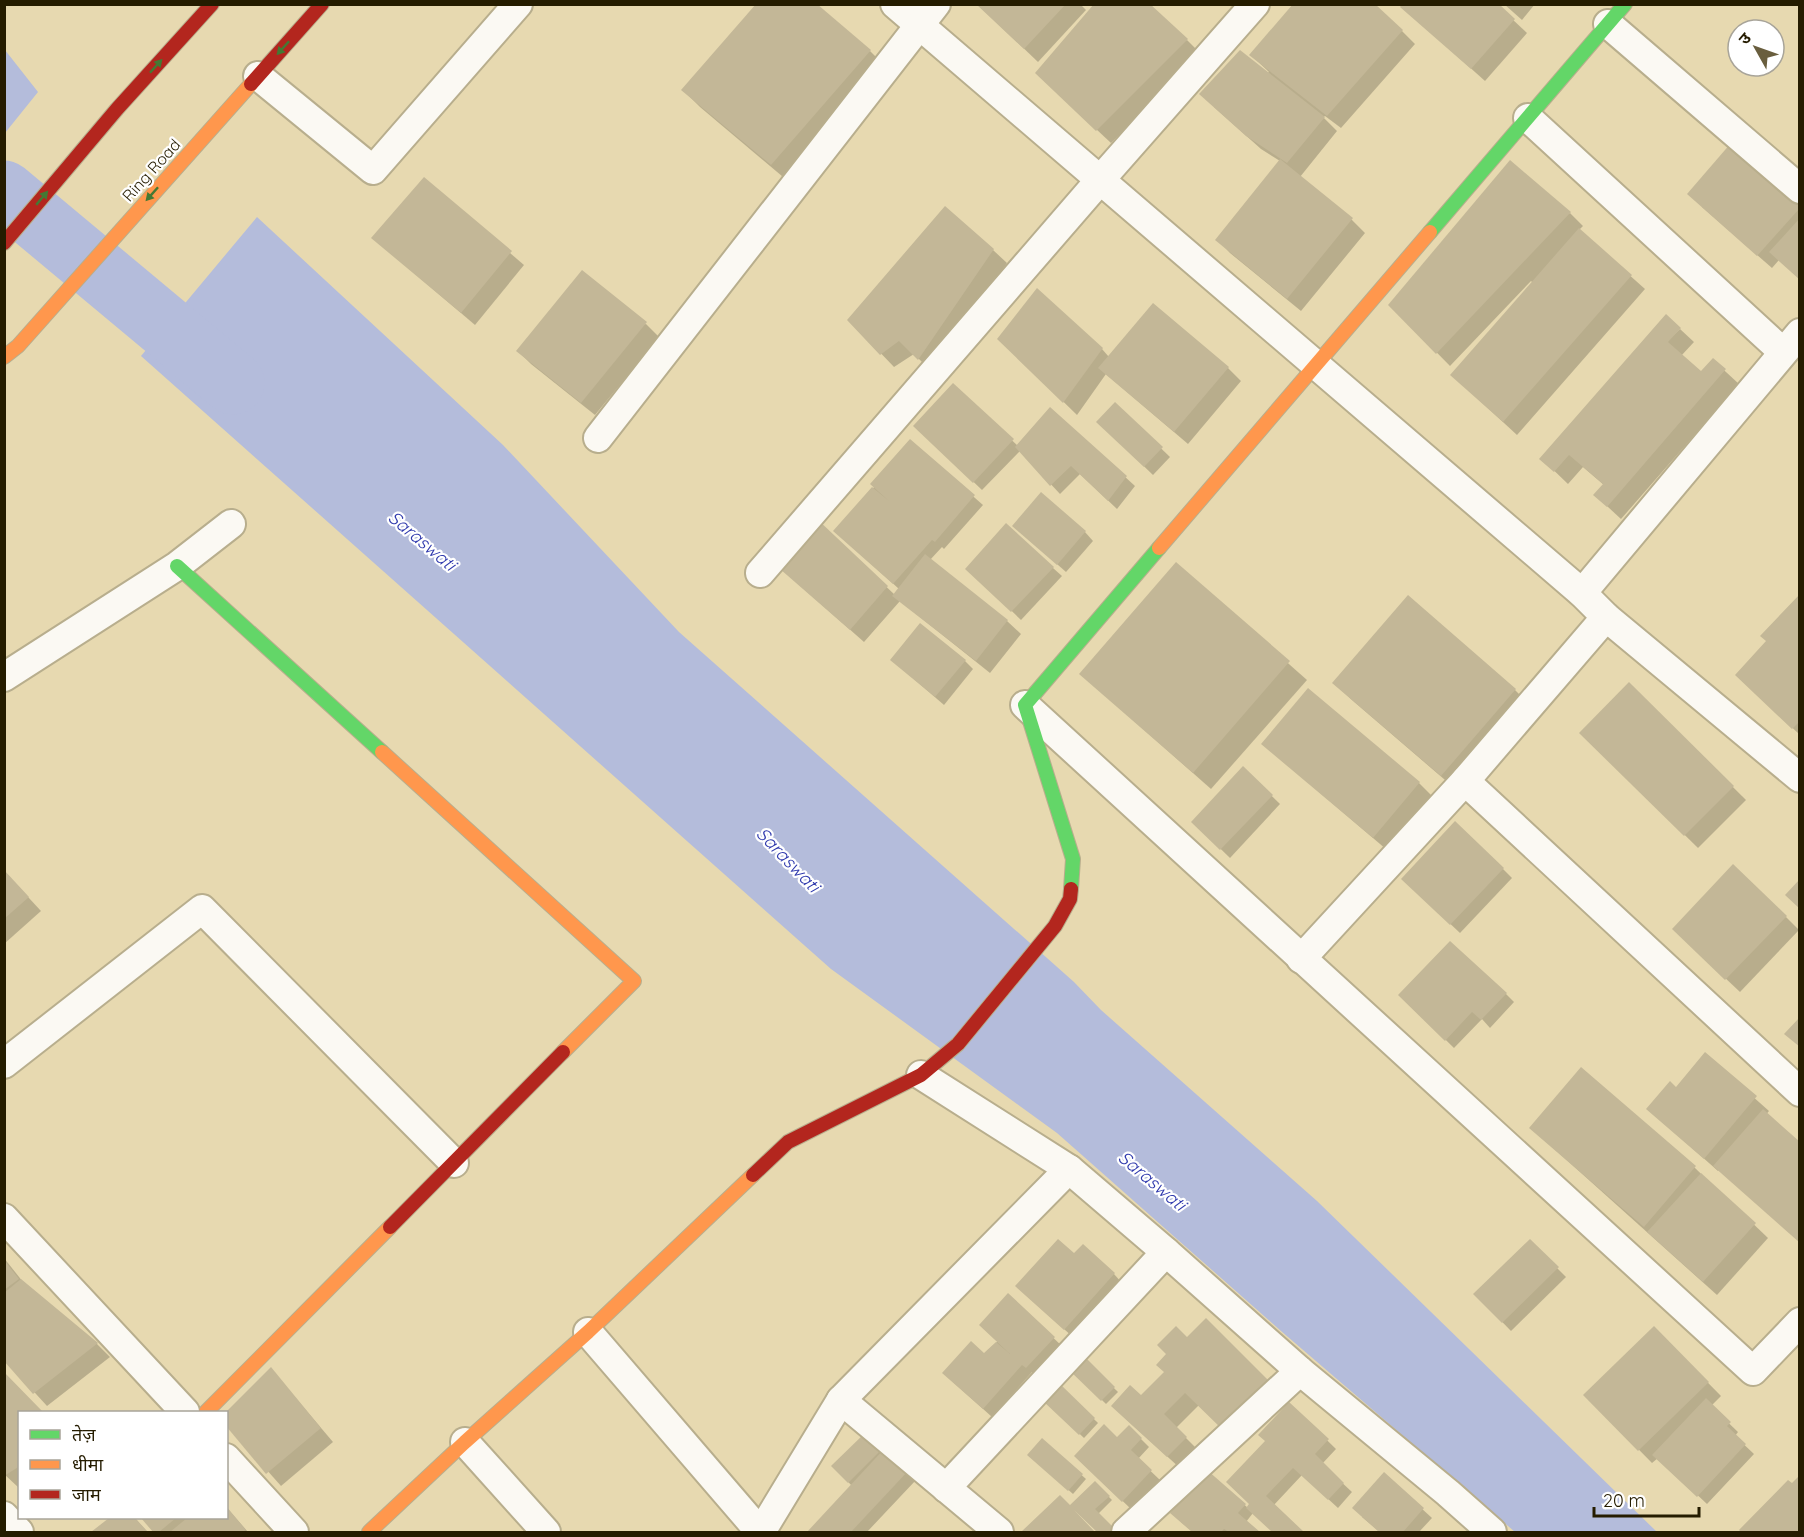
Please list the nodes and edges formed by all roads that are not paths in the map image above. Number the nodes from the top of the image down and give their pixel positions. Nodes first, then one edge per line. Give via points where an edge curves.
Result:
1 (213, 4) edge
2 (322, 4) edge
3 (518, 4) edge
4 (895, 4) edge
5 (1255, 4) edge
6 (1616, 14) edge
7 (927, 15) edge
8 (258, 76) junction
9 (1528, 118) junction
10 (1100, 180) junction
11 (1800, 189) edge
12 (4, 243) edge
13 (1791, 342) edge
14 (4, 357) edge
15 (1316, 364) junction
16 (598, 438) dead end
17 (231, 524) dead end
18 (177, 566) junction
19 (760, 573) dead end
20 (1582, 592) junction
21 (1606, 617) junction
22 (4, 677) edge
23 (1025, 705) junction
24 (1795, 766) edge
25 (1465, 781) junction
26 (1301, 959) junction
27 (4, 1064) edge
28 (921, 1075) junction
29 (1800, 1092) edge
30 (454, 1163) junction
31 (1069, 1169) junction
32 (4, 1218) edge
33 (1166, 1252) junction
34 (1800, 1322) edge
35 (588, 1332) junction
36 (1300, 1371) junction
37 (841, 1400) junction
38 (183, 1411) edge
39 (208, 1411) edge
40 (465, 1442) junction
41 (228, 1460) edge
42 (946, 1488) junction
43 (4, 1516) edge
44 (19, 1533) edge
45 (294, 1533) edge
46 (369, 1533) edge
47 (546, 1533) edge
48 (760, 1533) edge
49 (999, 1533) edge
50 (1126, 1533) edge
51 (1492, 1533) edge

12 -> 1 main road via 117,109
2 -> 8 main road, Ring Road
3 - 8 street via 373,170
4 - 7 street
5 - 10 street
6 - 9 main road
6 - 11 street
7 - 10 street
7 - 16 street
8 -> 14 main road, Ring Road via 18,346
9 - 13 street
9 - 15 main road
10 - 15 street
10 - 19 street
13 - 20 street
15 - 20 street
15 - 23 main road
17 - 18 street
18 - 22 street
18 - 30 main road via 634,981
20 - 21 street
21 - 24 street
21 - 25 street
23 - 26 street
23 - 28 main road via 1073,859 1070,899 1055,926 958,1044
25 - 26 street
25 - 29 street
26 - 34 street via 1753,1371
27 - 30 street via 202,909
28 - 31 street
28 - 35 main road via 788,1142
30 - 39 main road
31 - 33 street
31 - 37 street
32 - 38 street
33 - 36 street
33 - 42 street
35 - 40 main road
35 - 48 street
36 - 50 street
36 - 51 street
37 - 42 street
37 - 48 street
40 - 46 main road
40 - 47 street
41 - 45 street
42 - 49 street
43 - 44 street

